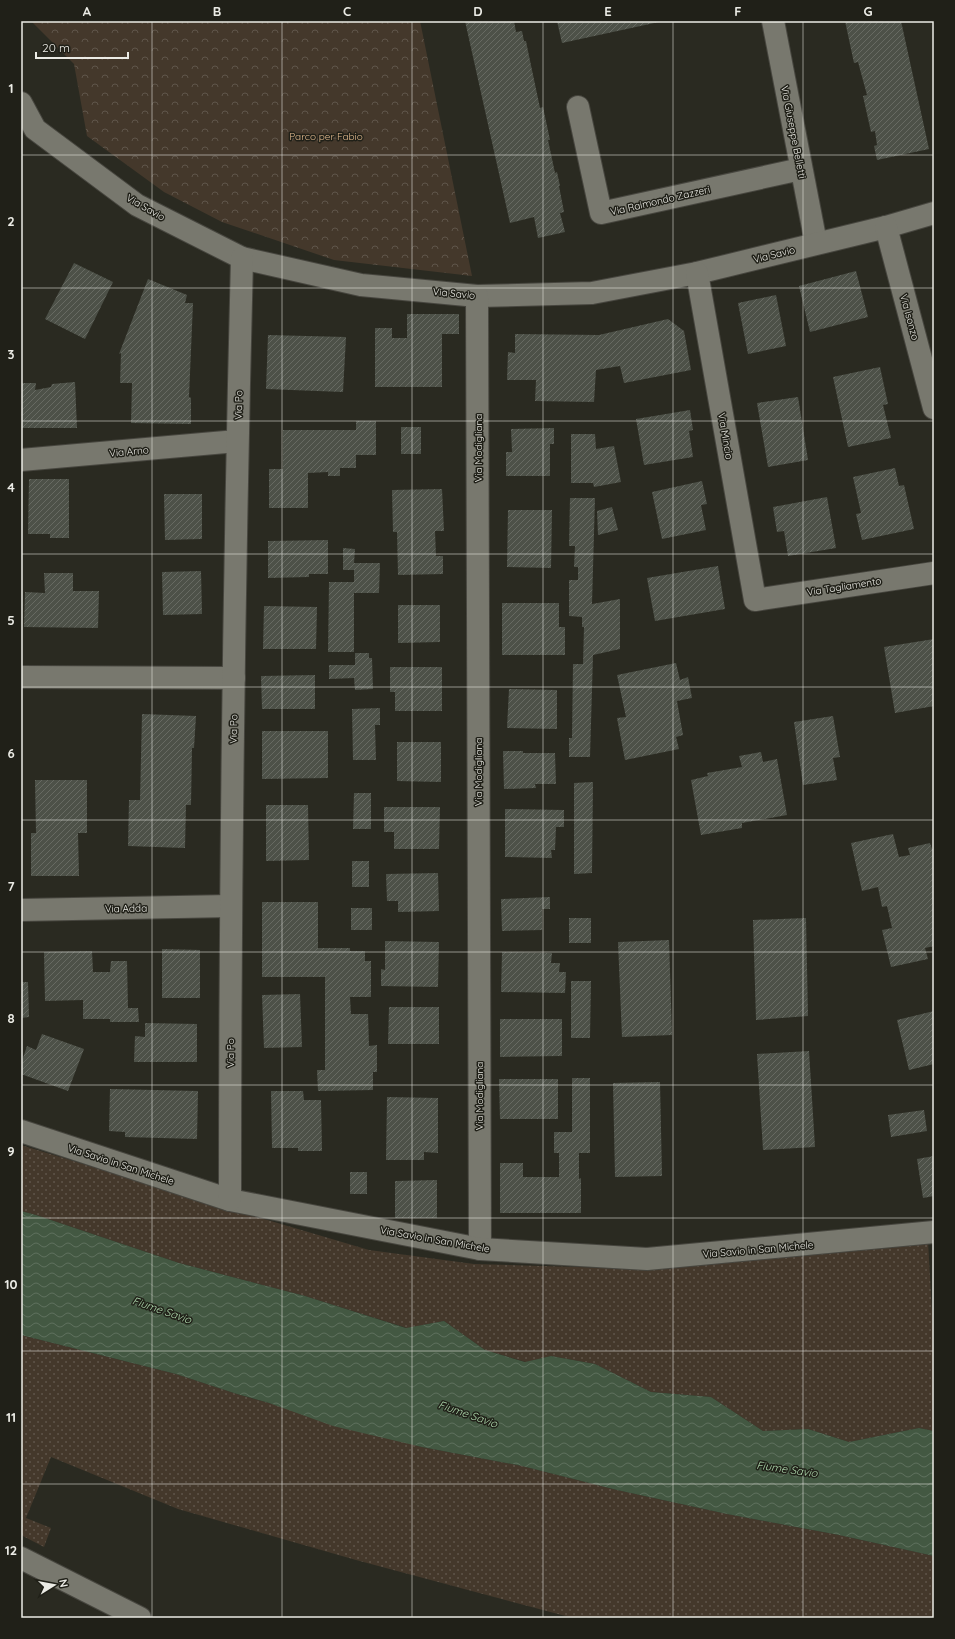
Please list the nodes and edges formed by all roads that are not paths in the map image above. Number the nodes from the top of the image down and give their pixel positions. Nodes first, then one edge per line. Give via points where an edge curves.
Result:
1 (773, 21) edge
2 (21, 103) edge
3 (578, 107) dead end
4 (28, 127) edge
5 (801, 169) junction
6 (934, 213) edge
7 (886, 226) junction
8 (816, 244) junction
9 (242, 258) junction
10 (697, 273) junction
11 (477, 296) junction
12 (934, 408) edge
13 (237, 442) junction
14 (21, 460) edge
15 (934, 573) edge
16 (755, 600) joint
17 (21, 677) edge
18 (234, 678) junction
19 (230, 906) junction
20 (21, 910) edge
21 (21, 1132) edge
22 (230, 1200) junction
23 (934, 1232) edge
24 (480, 1249) junction
25 (21, 1558) edge
26 (140, 1618) edge

1 - 5 street, Via Giuseppe Belletti
2 - 4 street, Via Savio
3 - 5 street, Via Raimondo Zazzeri via 601,214
4 - 9 street, Via Savio via 138,205
5 - 8 street, Via Giuseppe Belletti
6 - 7 street, Via Savio
7 - 8 street, Via Savio
7 - 12 street, Via Isonzo
8 - 10 street, Via Savio
9 - 11 street, Via Savio via 362,284
9 - 13 street, Via Po
10 - 11 street, Via Savio via 592,293
10 - 16 street, Via Mincio
11 - 24 street, Via Modigliana
13 - 14 street, Via Arno
13 - 18 street, Via Po
15 - 16 street, Via Tagliamento
17 - 18 street
18 - 19 street, Via Po
19 - 20 street, Via Adda
19 - 22 street, Via Po
21 - 22 street, Via Savio in San Michele
22 - 24 street, Via Savio in San Michele
23 - 24 street, Via Savio in San Michele via 647,1259
25 - 26 street

